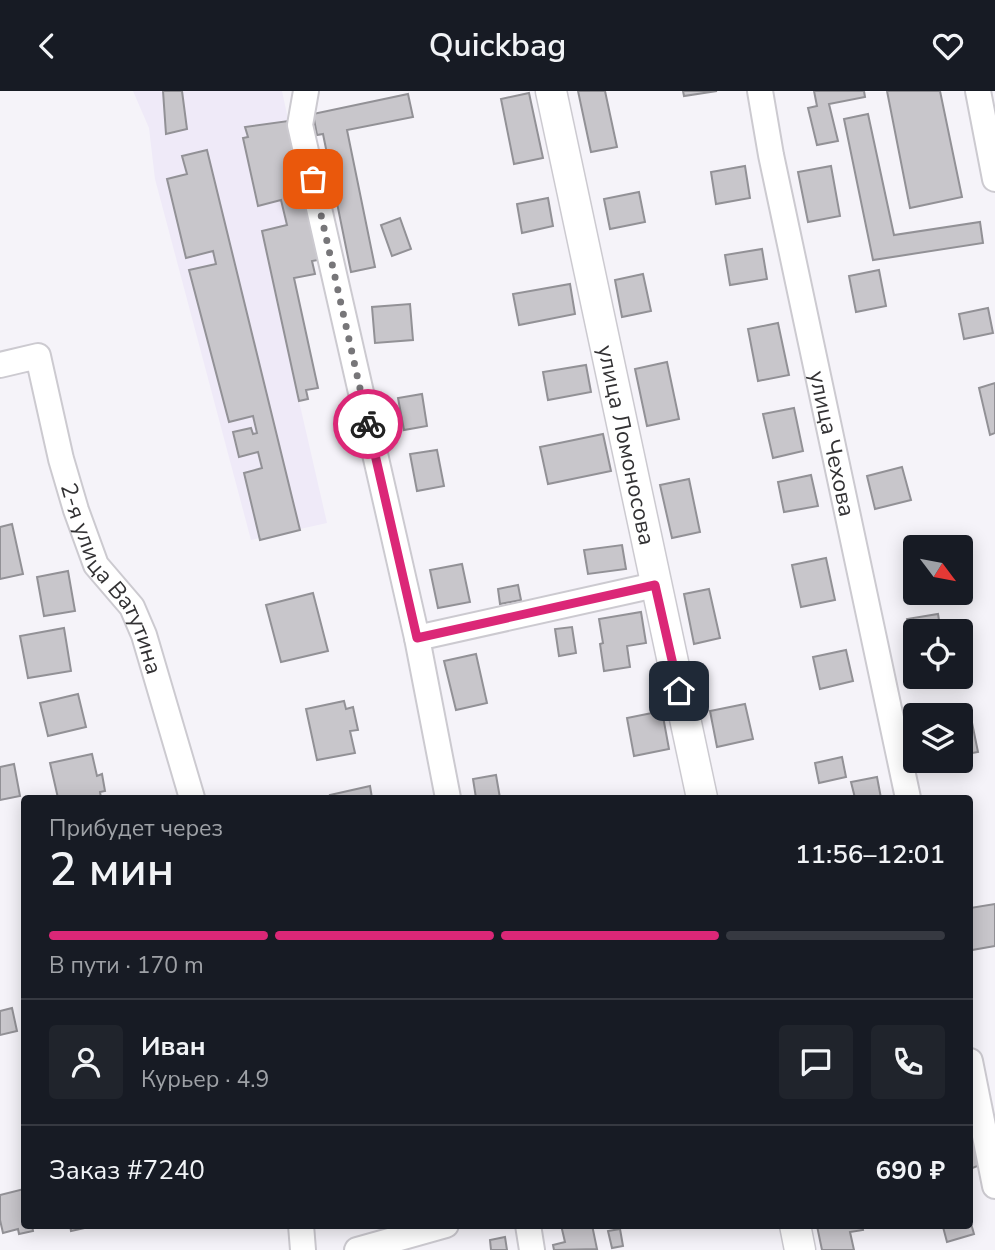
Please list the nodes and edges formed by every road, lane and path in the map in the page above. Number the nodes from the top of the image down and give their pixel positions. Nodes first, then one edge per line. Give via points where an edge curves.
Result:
1 (551, 91) edge
2 (760, 91) edge
3 (978, 91) edge
4 (313, 92) edge
5 (995, 179) edge
6 (0, 365) edge
7 (655, 585) junction
8 (417, 638) junction
9 (191, 795) edge
10 (447, 795) edge
11 (701, 795) edge
12 (907, 795) edge
13 (977, 1075) edge
14 (995, 1186) edge
15 (301, 1229) edge
16 (432, 1229) edge
17 (529, 1229) edge
18 (796, 1229) edge
19 (303, 1250) edge
20 (357, 1250) edge
21 (532, 1250) edge
22 (800, 1250) edge

1 - 7 street, улица Ломоносова
2 - 12 street, улица Чехова
3 - 5 street
4 - 8 street via 300,125
6 - 9 street, 2-я улица Ватутина via 38,356 76,510 96,565 132,607 144,635
7 - 8 street
7 - 11 street, улица Ломоносова
8 - 10 street
13 - 14 street
15 - 19 street
16 - 20 street
17 - 21 street
18 - 22 street

